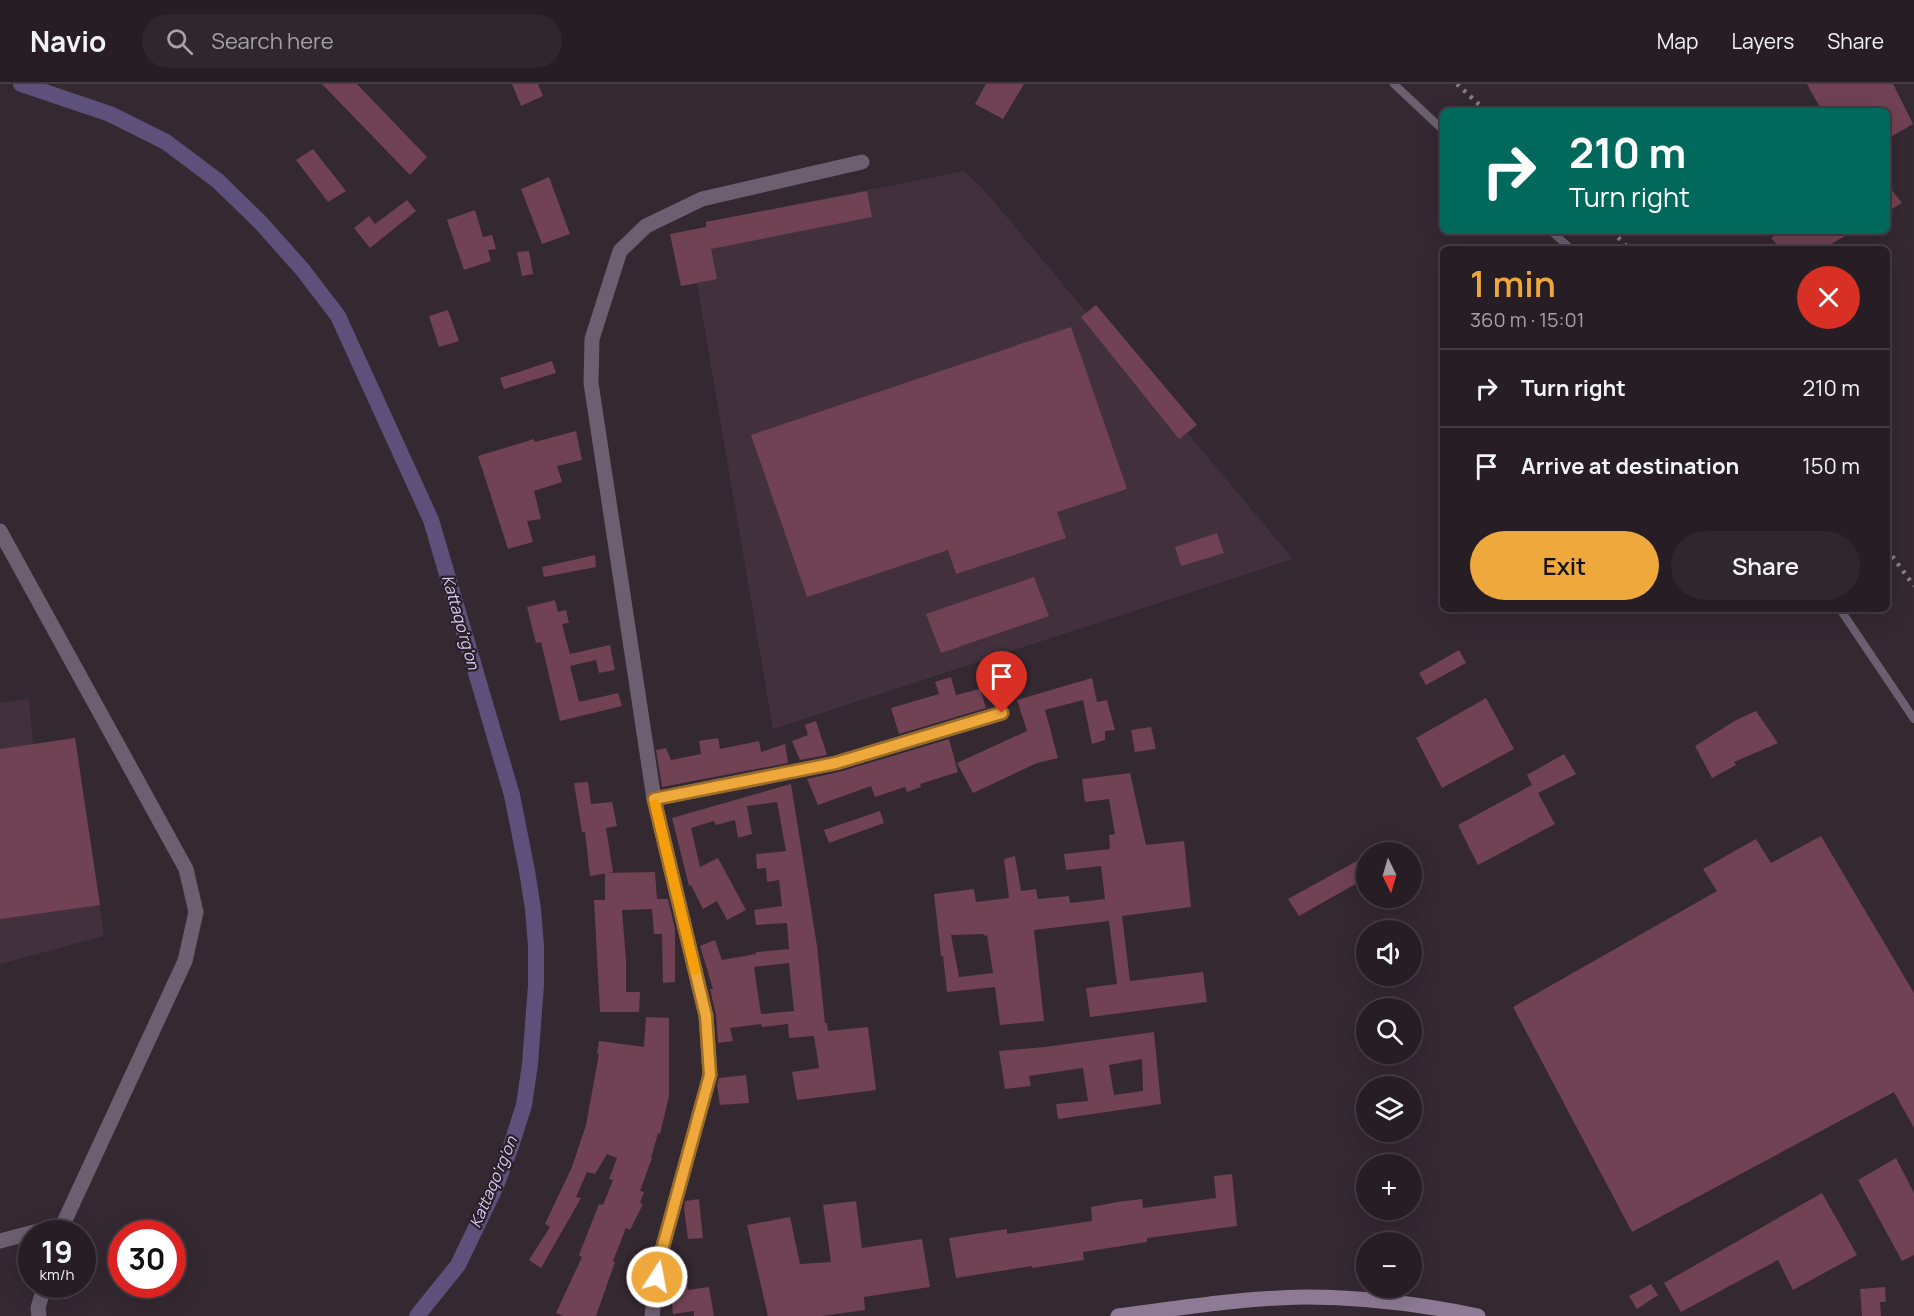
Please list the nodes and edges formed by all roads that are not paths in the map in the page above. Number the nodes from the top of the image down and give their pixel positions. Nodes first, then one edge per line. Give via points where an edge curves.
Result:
1 (1394, 84) edge
2 (1440, 127) edge
3 (862, 162) dead end
4 (1554, 234) edge
5 (1568, 246) edge
6 (0, 531) edge
7 (1842, 612) edge
8 (1002, 713) dead end
9 (1914, 719) edge
10 (654, 799) junction
11 (64, 1220) edge
12 (18, 1237) edge
13 (0, 1241) edge
14 (41, 1298) edge
15 (1169, 1313) edge
16 (39, 1316) edge
17 (652, 1316) edge
18 (1118, 1316) edge
19 (1478, 1316) edge

1 - 2 lane
3 - 10 street via 702,200 646,226 620,251 592,339 591,383
4 - 5 lane
6 - 11 street via 186,869 196,912 185,961
7 - 9 lane
8 - 10 street via 836,763
10 - 17 street via 706,1016 710,1075 660,1257
12 - 13 street
14 - 16 street
15 - 18 main road
15 - 19 main road via 1236,1302 1304,1297 1369,1299

